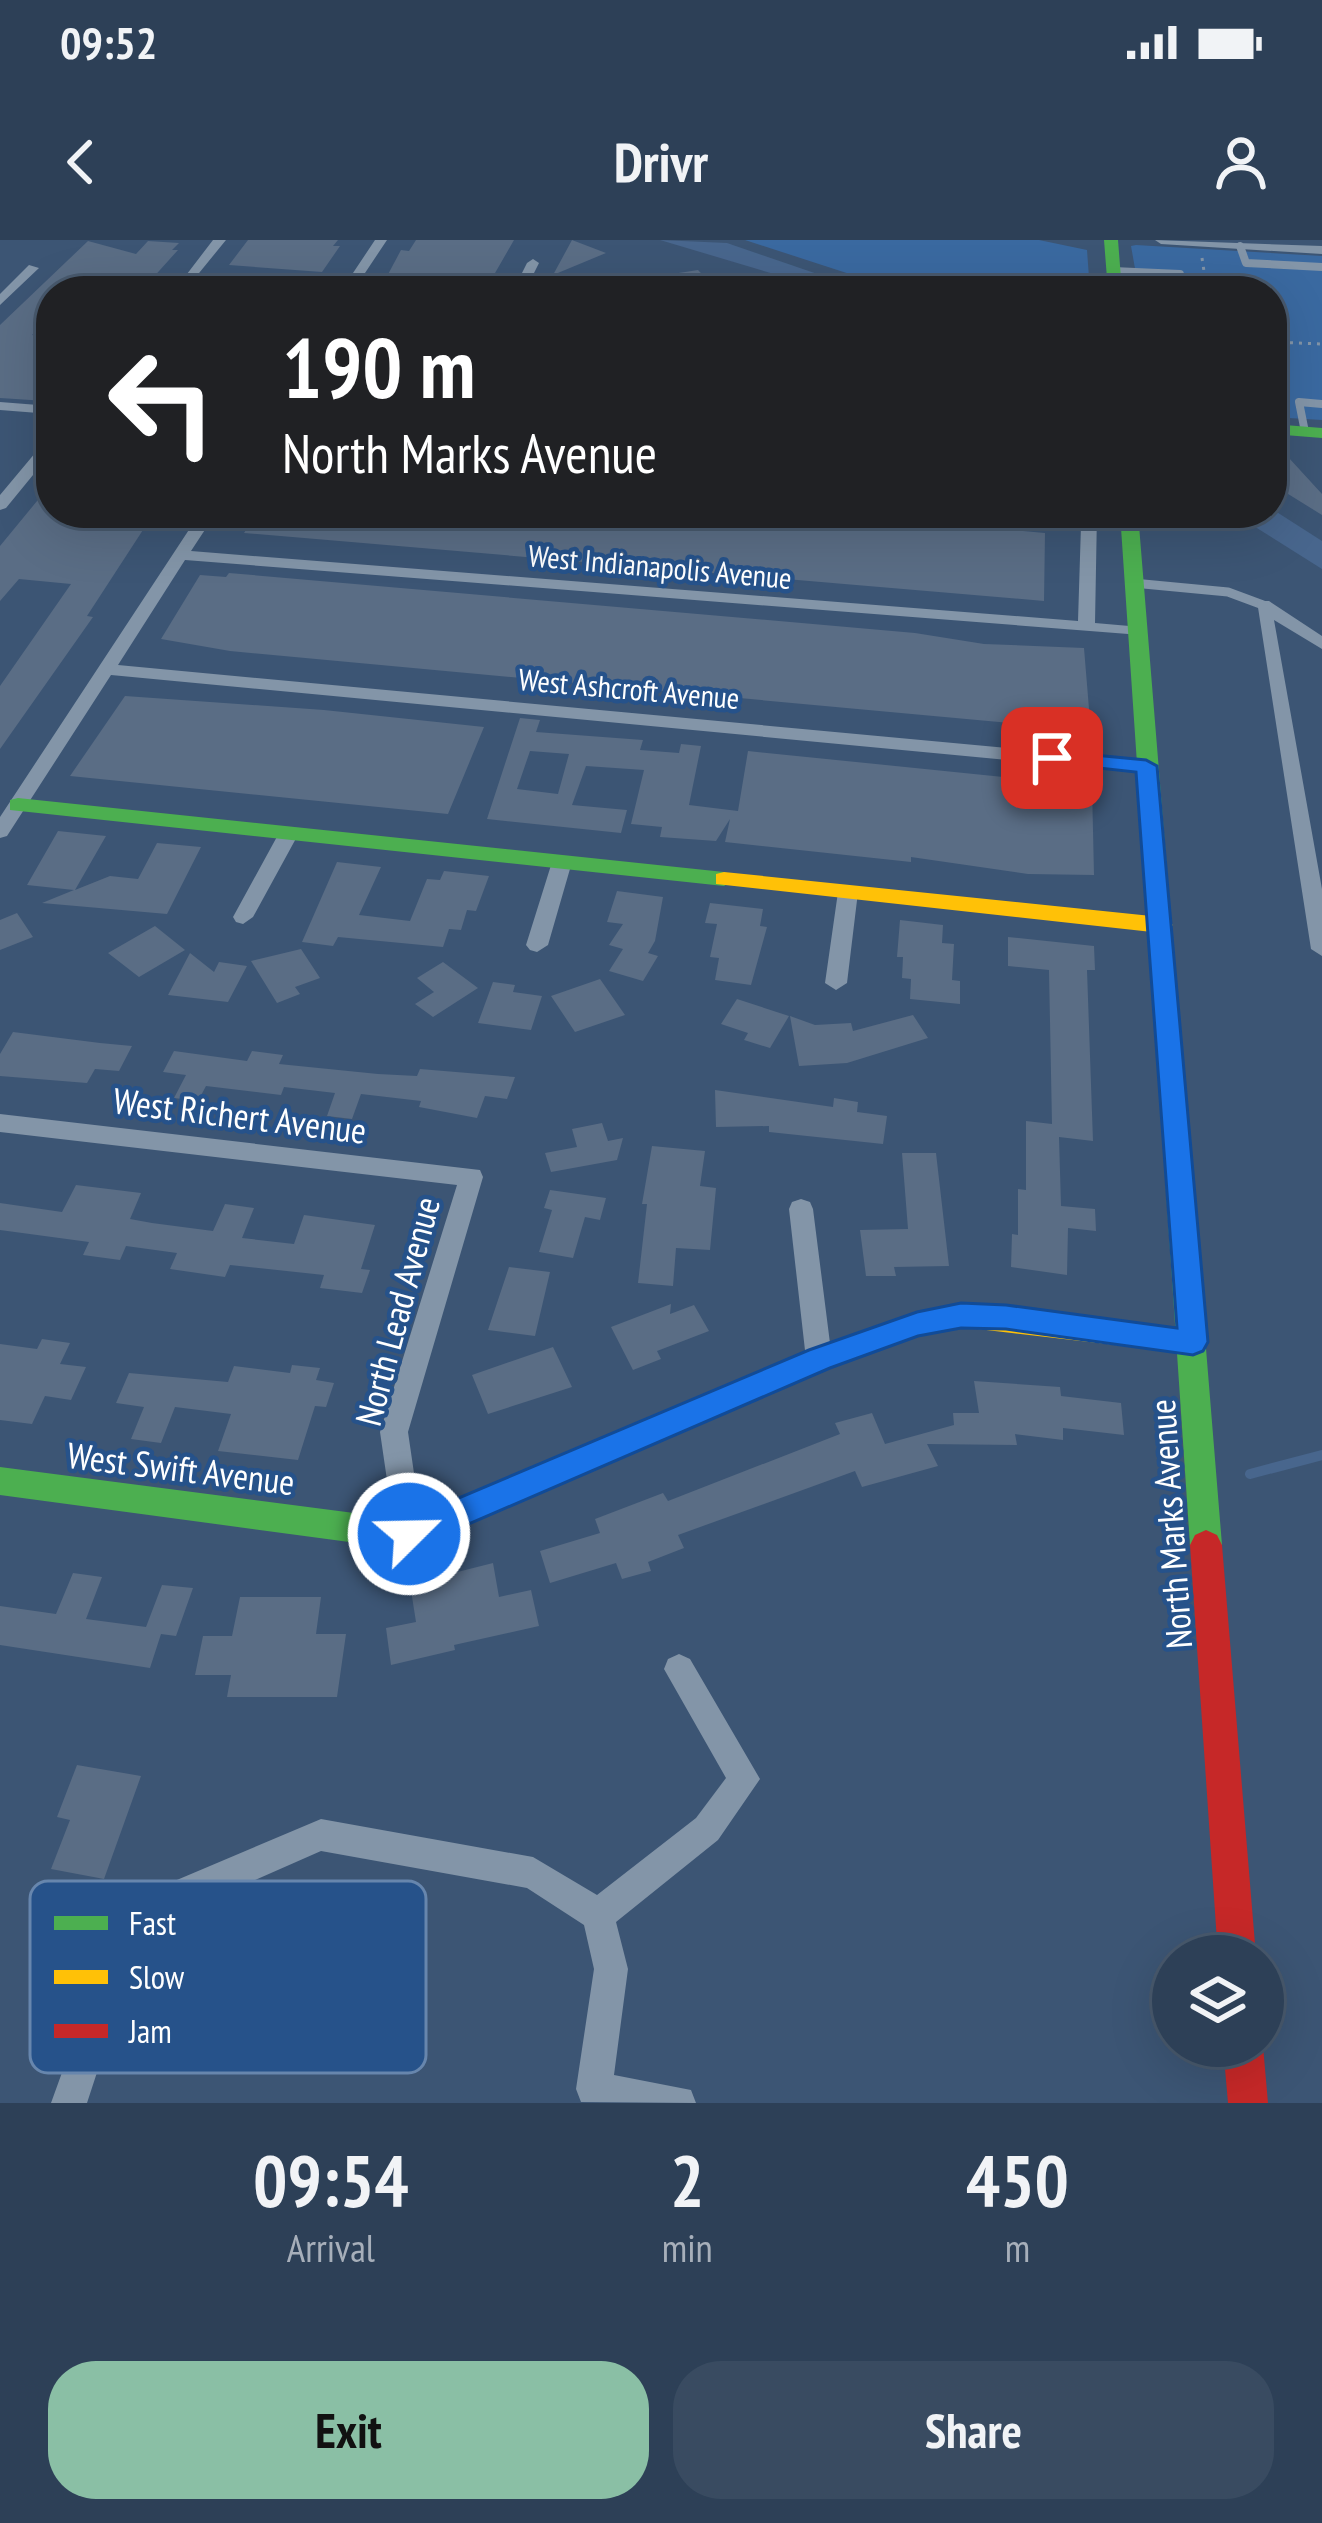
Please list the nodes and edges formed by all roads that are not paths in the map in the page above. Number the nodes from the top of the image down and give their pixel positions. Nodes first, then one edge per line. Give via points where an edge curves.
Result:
1 (220, 240) edge
2 (381, 240) edge
3 (1111, 240) edge
4 (1163, 241) edge
5 (1240, 246) junction
6 (1322, 250) edge
7 (533, 263) dead end
8 (1322, 267) edge
9 (33, 268) dead end
10 (190, 276) edge
11 (357, 276) edge
12 (526, 276) edge
13 (1114, 276) edge
14 (0, 301) edge
15 (1322, 404) edge
16 (0, 406) edge
17 (36, 409) edge
18 (1314, 432) edge
19 (36, 461) edge
20 (0, 504) edge
21 (198, 528) edge
22 (1088, 528) edge
23 (1130, 528) edge
24 (181, 555) junction
25 (1133, 583) junction
26 (1263, 605) junction
27 (1086, 627) junction
28 (1135, 632) junction
29 (1322, 644) edge
30 (106, 669) junction
31 (1146, 766) junction
32 (18, 805) junction
33 (0, 832) edge
34 (290, 833) junction
35 (562, 862) junction
36 (848, 892) junction
37 (243, 917) dead end
38 (1161, 925) junction
39 (537, 945) dead end
40 (1322, 949) edge
41 (836, 983) dead end
42 (0, 1123) edge
43 (471, 1178) joint
44 (801, 1209) dead end
45 (1193, 1342) junction
46 (820, 1359) junction
47 (0, 1481) edge
48 (409, 1534) junction
49 (679, 1669) dead end
50 (214, 1881) edge
51 (598, 1915) junction
52 (1235, 1935) edge
53 (1245, 2067) edge
54 (79, 2073) edge
55 (69, 2103) edge
56 (677, 2103) edge
57 (1247, 2103) edge

1 - 10 street
2 - 11 street
3 - 13 street
4 - 5 street
5 - 6 street
5 - 8 lane via 1246,262
7 - 12 street
9 - 14 street
15 - 18 lane via 1299,402
16 - 17 street
19 - 20 street
21 - 24 street
22 - 27 street
23 - 25 street, North Marks Avenue
24 - 27 street, West Indianapolis Avenue
24 - 30 street
25 - 26 lane via 1228,592
25 - 28 street, North Marks Avenue
26 - 29 street
26 - 40 street
27 - 28 street, West Indianapolis Avenue
28 - 31 street, North Marks Avenue
30 - 31 street, West Ashcroft Avenue
30 - 32 street
31 - 38 street, North Marks Avenue
32 - 33 street
32 - 34 street
34 - 35 street
34 - 37 street
35 - 36 street
35 - 39 street
36 - 38 street
36 - 41 street
38 - 45 street, North Marks Avenue
42 - 43 street, West Richert Avenue
43 - 48 street, North Lead Avenue via 394,1432
44 - 46 street
45 - 46 street via 961,1316
45 - 52 street, North Marks Avenue
46 - 48 street
47 - 48 street, West Swift Avenue
49 - 51 street via 744,1779 707,1829
50 - 51 street via 321,1834 533,1873
51 - 56 street via 611,1970 594,2089
53 - 57 street
54 - 55 street

